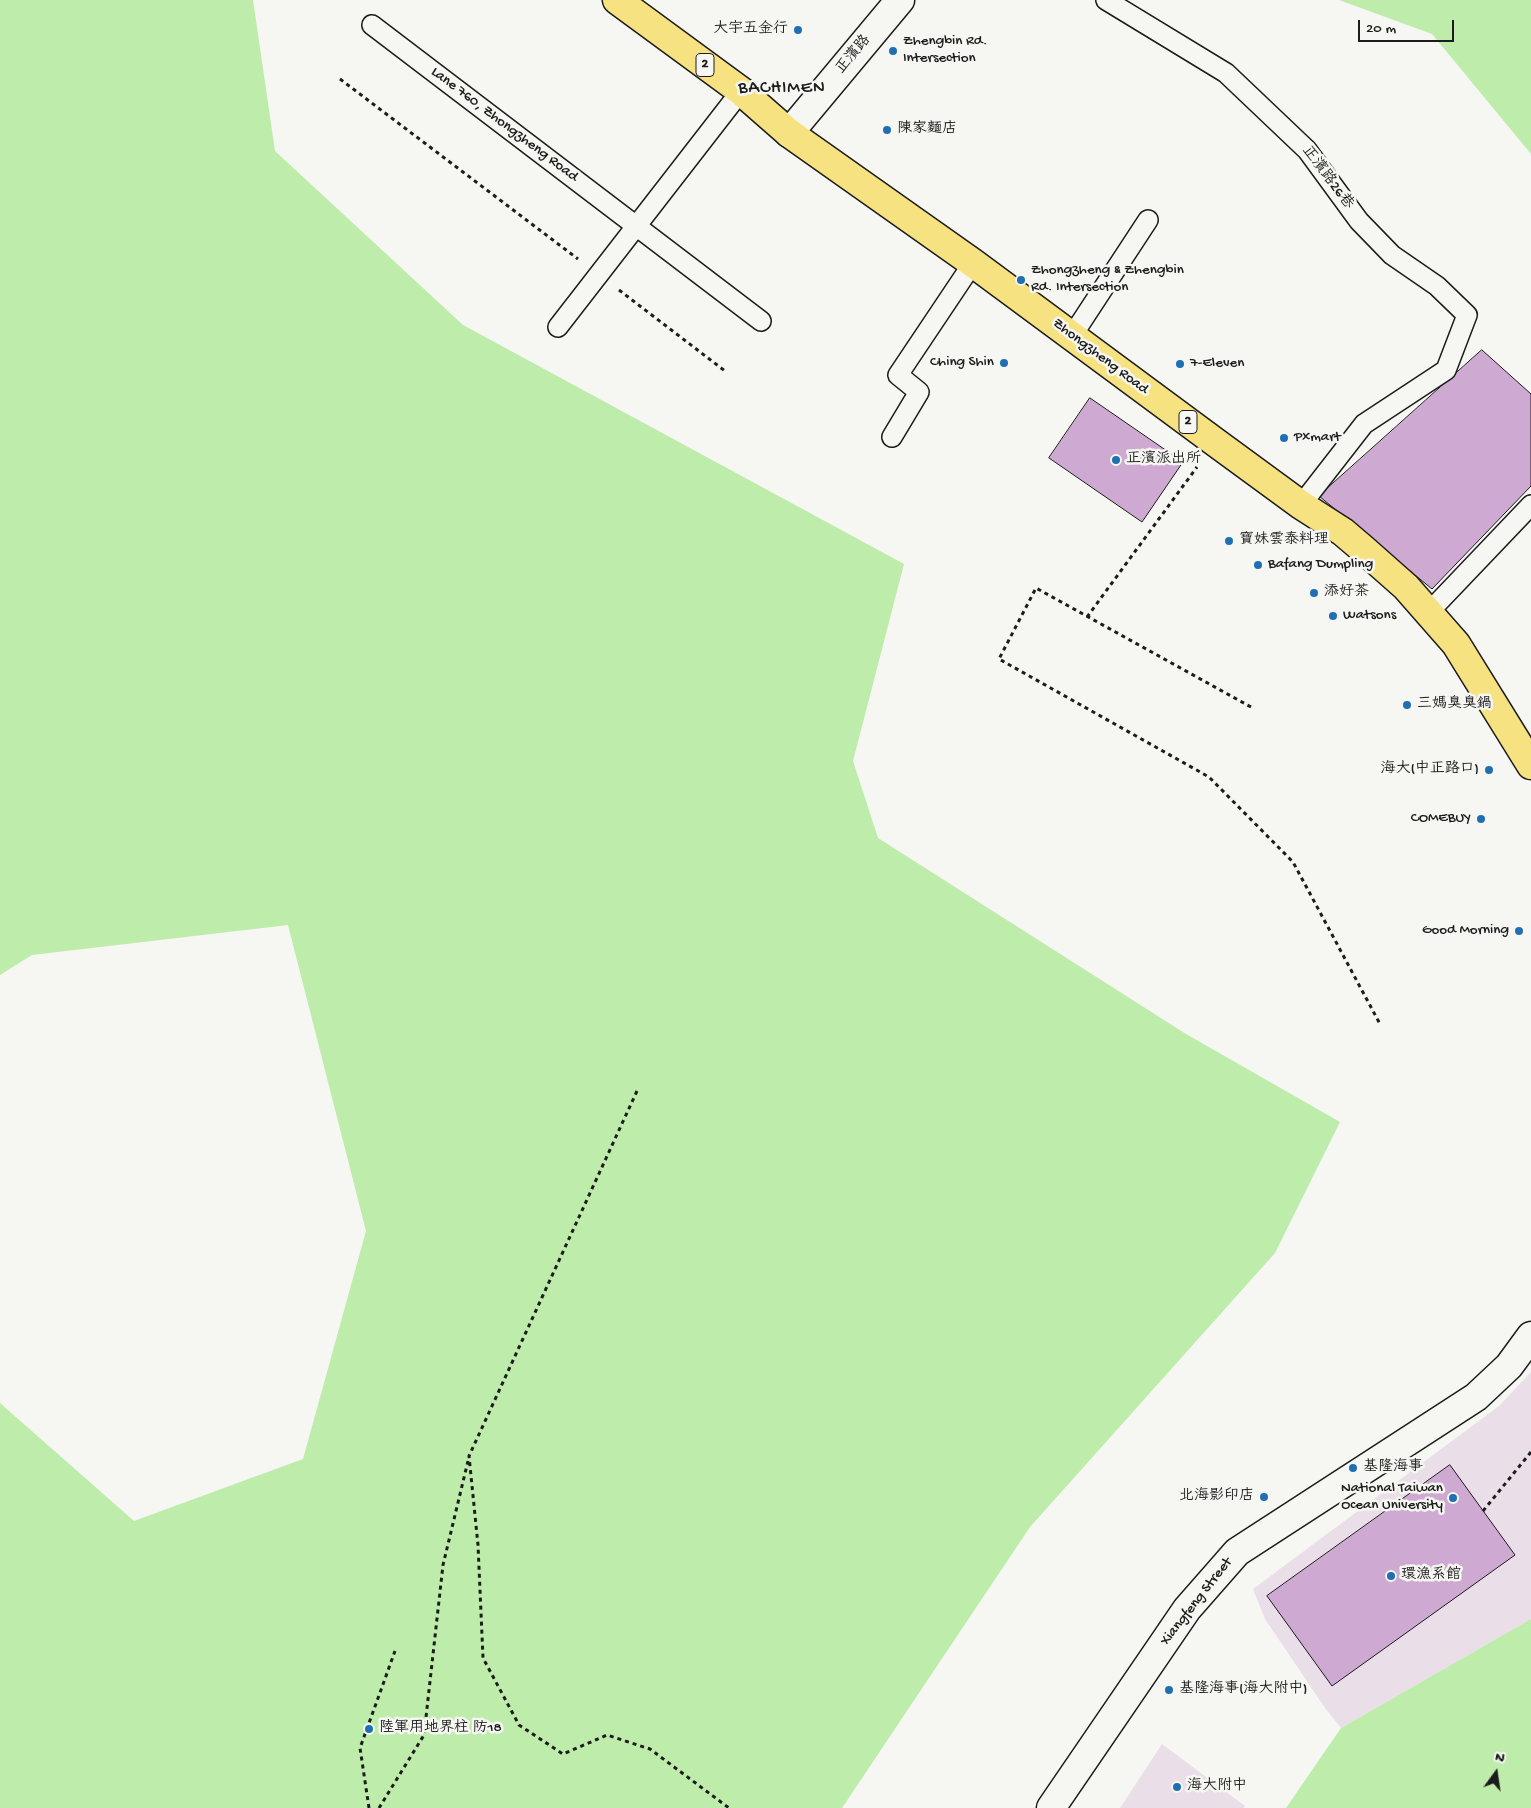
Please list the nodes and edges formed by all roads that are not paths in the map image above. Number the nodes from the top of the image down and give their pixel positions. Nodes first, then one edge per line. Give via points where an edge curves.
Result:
1 (617, 0) edge
2 (900, 0) edge
3 (1106, 0) edge
4 (372, 25) dead end
5 (740, 91) junction
6 (789, 133) junction
7 (1148, 220) dead end
8 (636, 225) junction
9 (973, 263) junction
10 (761, 320) dead end
11 (558, 327) dead end
12 (1072, 336) junction
13 (892, 437) dead end
14 (1301, 505) junction
15 (1531, 505) edge
16 (1429, 612) junction
17 (1531, 765) edge
18 (1531, 1336) edge
19 (1051, 1808) edge

1 - 5 main road, Zhongzheng Road / 2
2 - 6 street, 正濱路
3 - 14 lane, 正濱路26巷 via 1226,73 1308,150 1359,221 1392,255 1437,286 1467,315 1446,370 1364,424
4 - 8 lane, Lane 760, Zhongzheng Road
5 - 6 main road, Zhongzheng Road / 2
5 - 8 lane
6 - 9 main road, Zhongzheng Road / 2
7 - 12 lane
8 - 10 lane, Lane 760, Zhongzheng Road
8 - 11 lane
9 - 12 main road, Zhongzheng Road / 2
9 - 13 lane via 898,375 919,392
12 - 14 main road, Zhongzheng Road / 2
14 - 16 main road, Zhongzheng Road / 2 via 1363,548
15 - 16 lane
16 - 17 main road, Zhongzheng Road / 2 via 1456,644
18 - 19 street, Xiangfeng Street via 1509,1366 1476,1397 1237,1552 1187,1609

